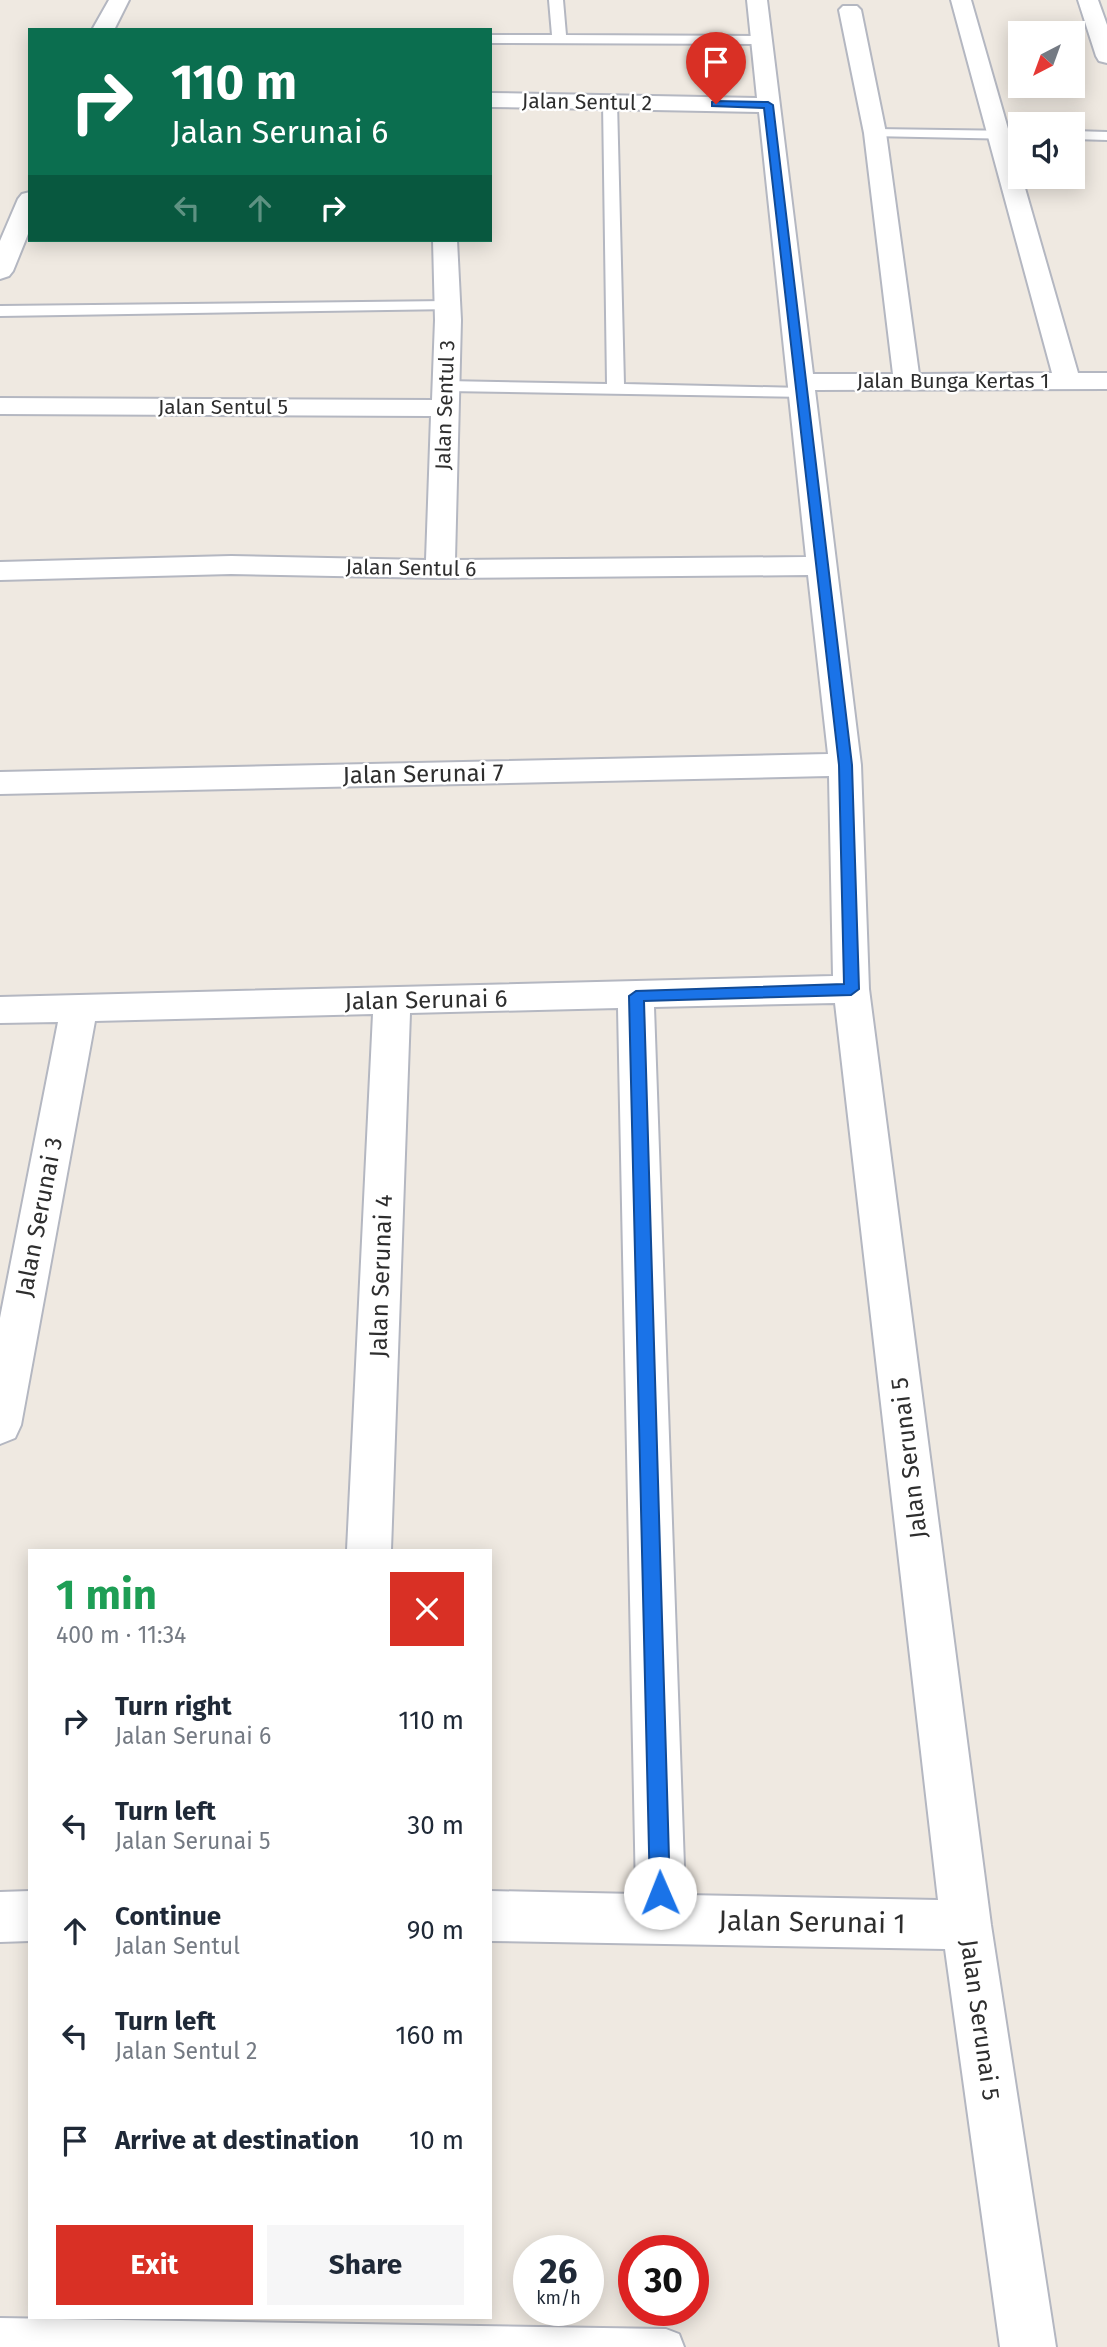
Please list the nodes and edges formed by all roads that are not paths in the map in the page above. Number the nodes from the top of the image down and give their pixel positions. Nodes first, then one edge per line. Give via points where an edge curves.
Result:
1 (119, 0) edge
2 (556, 0) edge
3 (757, 0) edge
4 (961, 0) edge
5 (1088, 0) edge
6 (850, 10) dead end
7 (104, 28) edge
8 (492, 39) edge
9 (559, 39) junction
10 (761, 40) junction
11 (1107, 56) edge
12 (492, 100) edge
13 (610, 103) junction
14 (768, 105) junction
15 (1008, 131) edge
16 (876, 133) junction
17 (1008, 134) edge
18 (1085, 135) edge
19 (1107, 136) edge
20 (1022, 189) edge
21 (28, 207) edge
22 (23, 226) edge
23 (445, 242) edge
24 (0, 271) edge
25 (448, 306) junction
26 (0, 311) edge
27 (907, 380) junction
28 (1067, 381) junction
29 (1107, 381) edge
30 (801, 387) junction
31 (616, 388) junction
32 (446, 397) junction
33 (0, 406) edge
34 (822, 566) junction
35 (440, 569) junction
36 (0, 571) edge
37 (845, 765) junction
38 (0, 783) edge
39 (851, 989) junction
40 (636, 996) junction
41 (392, 1001) junction
42 (79, 1009) junction
43 (0, 1010) edge
44 (0, 1425) edge
45 (369, 1549) edge
46 (28, 1916) edge
47 (492, 1916) edge
48 (0, 1917) edge
49 (660, 1920) junction
50 (966, 1925) junction
51 (0, 2336) edge
52 (666, 2347) edge
53 (1028, 2347) edge

1 - 7 street
2 - 9 lane
3 - 10 street, Jalan Serunai 5
4 - 15 street
5 - 11 street
6 - 16 street
8 - 9 lane
9 - 10 lane
10 - 14 street, Jalan Serunai 5
12 - 13 street, Jalan Sentul 2
13 - 14 street, Jalan Sentul 2
13 - 31 lane
14 - 30 street, Jalan Serunai 5
16 - 17 lane
16 - 27 street
18 - 19 lane
20 - 28 street
21 - 22 street
22 - 24 street
23 - 25 street, Jalan Sentul 3
25 - 26 lane
25 - 32 street, Jalan Sentul 3
27 - 28 street, Jalan Bunga Kertas 1
27 - 30 street, Jalan Bunga Kertas 1
28 - 29 street, Jalan Bunga Kertas 1
30 - 31 lane
30 - 34 street, Jalan Serunai 5
31 - 32 lane
32 - 33 street, Jalan Sentul 5
32 - 35 street, Jalan Sentul 3
34 - 35 street, Jalan Sentul 6
34 - 37 street, Jalan Serunai 5
35 - 36 street, Jalan Sentul 6 via 230,565
37 - 38 street, Jalan Serunai 7
37 - 39 street, Jalan Serunai 5
39 - 40 street, Jalan Serunai 6
39 - 50 street, Jalan Serunai 5
40 - 41 street, Jalan Serunai 6
40 - 49 street
41 - 42 street, Jalan Serunai 6
41 - 45 street, Jalan Serunai 4
42 - 43 street, Jalan Serunai 6
42 - 44 street, Jalan Serunai 3
46 - 48 street
47 - 49 street, Jalan Serunai 1
49 - 50 street, Jalan Serunai 1
50 - 53 street, Jalan Serunai 5
51 - 52 lane

